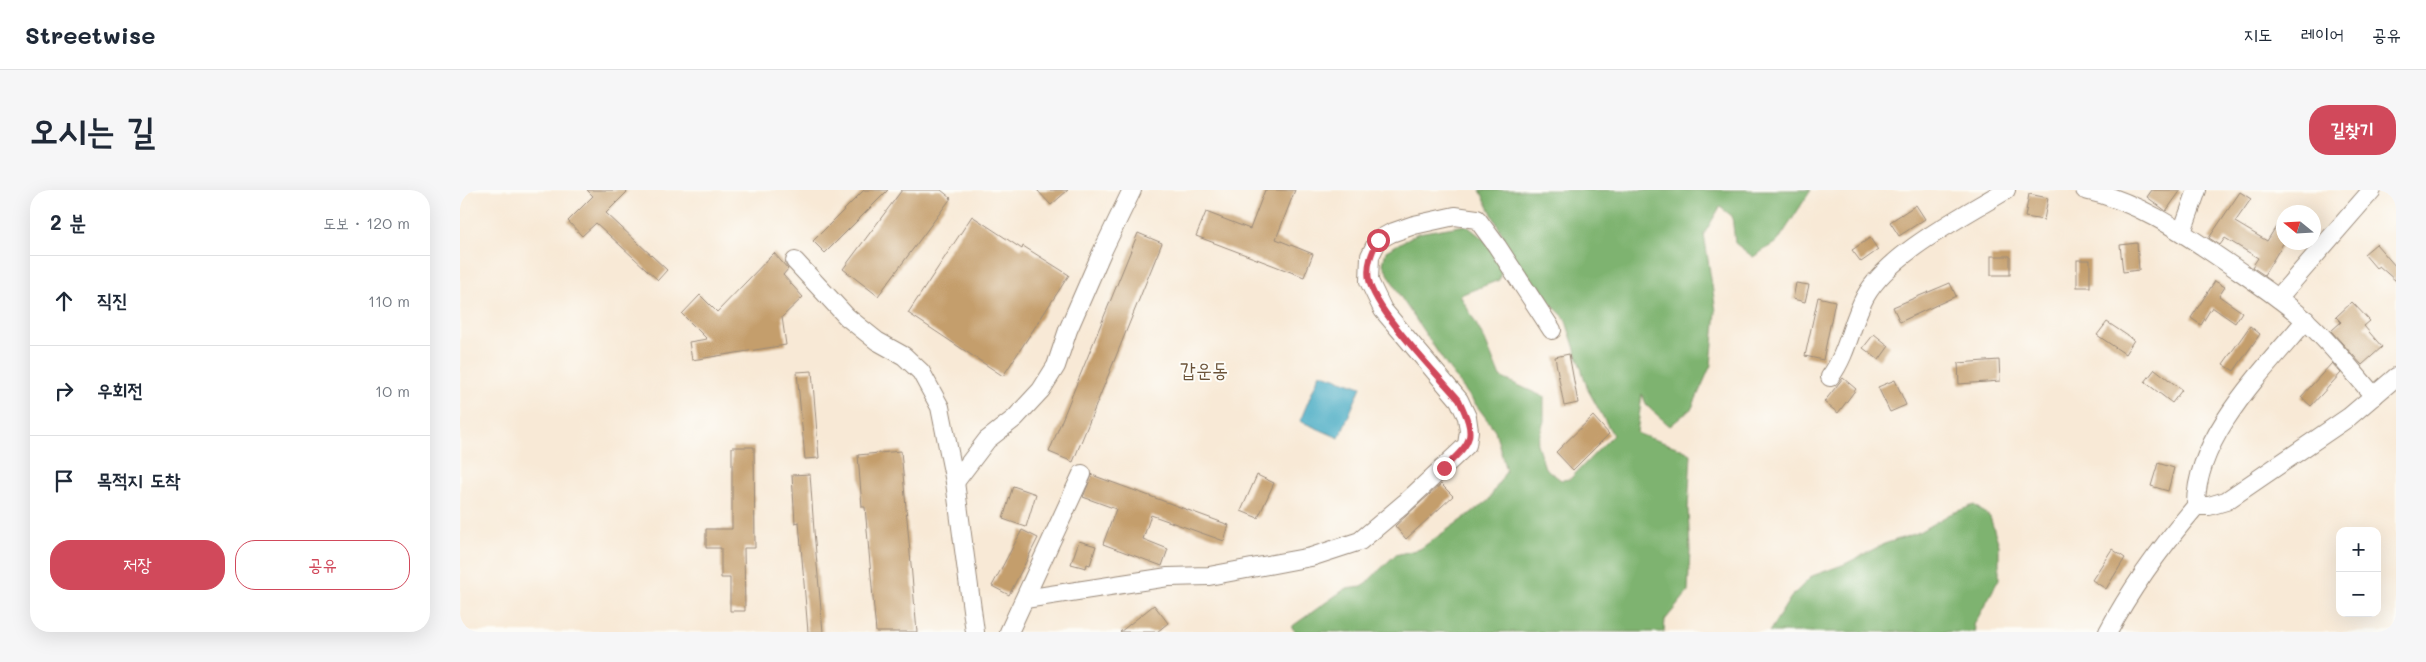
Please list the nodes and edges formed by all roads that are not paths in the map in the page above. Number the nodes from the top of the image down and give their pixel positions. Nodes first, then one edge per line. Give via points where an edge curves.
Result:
1 (1132, 190) edge
2 (2006, 190) edge
3 (2085, 190) edge
4 (2198, 190) edge
5 (2372, 190) edge
6 (2182, 232) junction
7 (795, 261) dead end
8 (2278, 298) junction
9 (2306, 320) junction
10 (1552, 330) dead end
11 (1830, 377) dead end
12 (2396, 377) edge
13 (2374, 396) junction
14 (1082, 474) dead end
15 (955, 482) junction
16 (2196, 506) junction
17 (1025, 599) junction
18 (974, 632) edge
19 (1009, 632) edge
20 (2108, 632) edge

1 - 15 street via 1068,330 1056,366 1041,390 1015,418 987,440
2 - 11 street via 1931,236 1881,274 1865,297 1839,365
3 - 6 street via 2133,204
4 - 6 street
5 - 8 street
6 - 8 street
7 - 15 street via 847,317 922,372 940,407
8 - 9 street
9 - 13 street
9 - 16 street via 2248,388 2213,440 2196,488
10 - 17 street via 1477,219 1455,216 1390,233 1378,240 1370,256 1369,281 1383,310 1459,400 1470,431 1467,445 1360,541 1311,557 1209,576 1168,577
12 - 13 street
13 - 16 street via 2226,500 2209,506
14 - 17 street
15 - 18 street
16 - 20 street via 2163,544 2126,598
17 - 19 street

